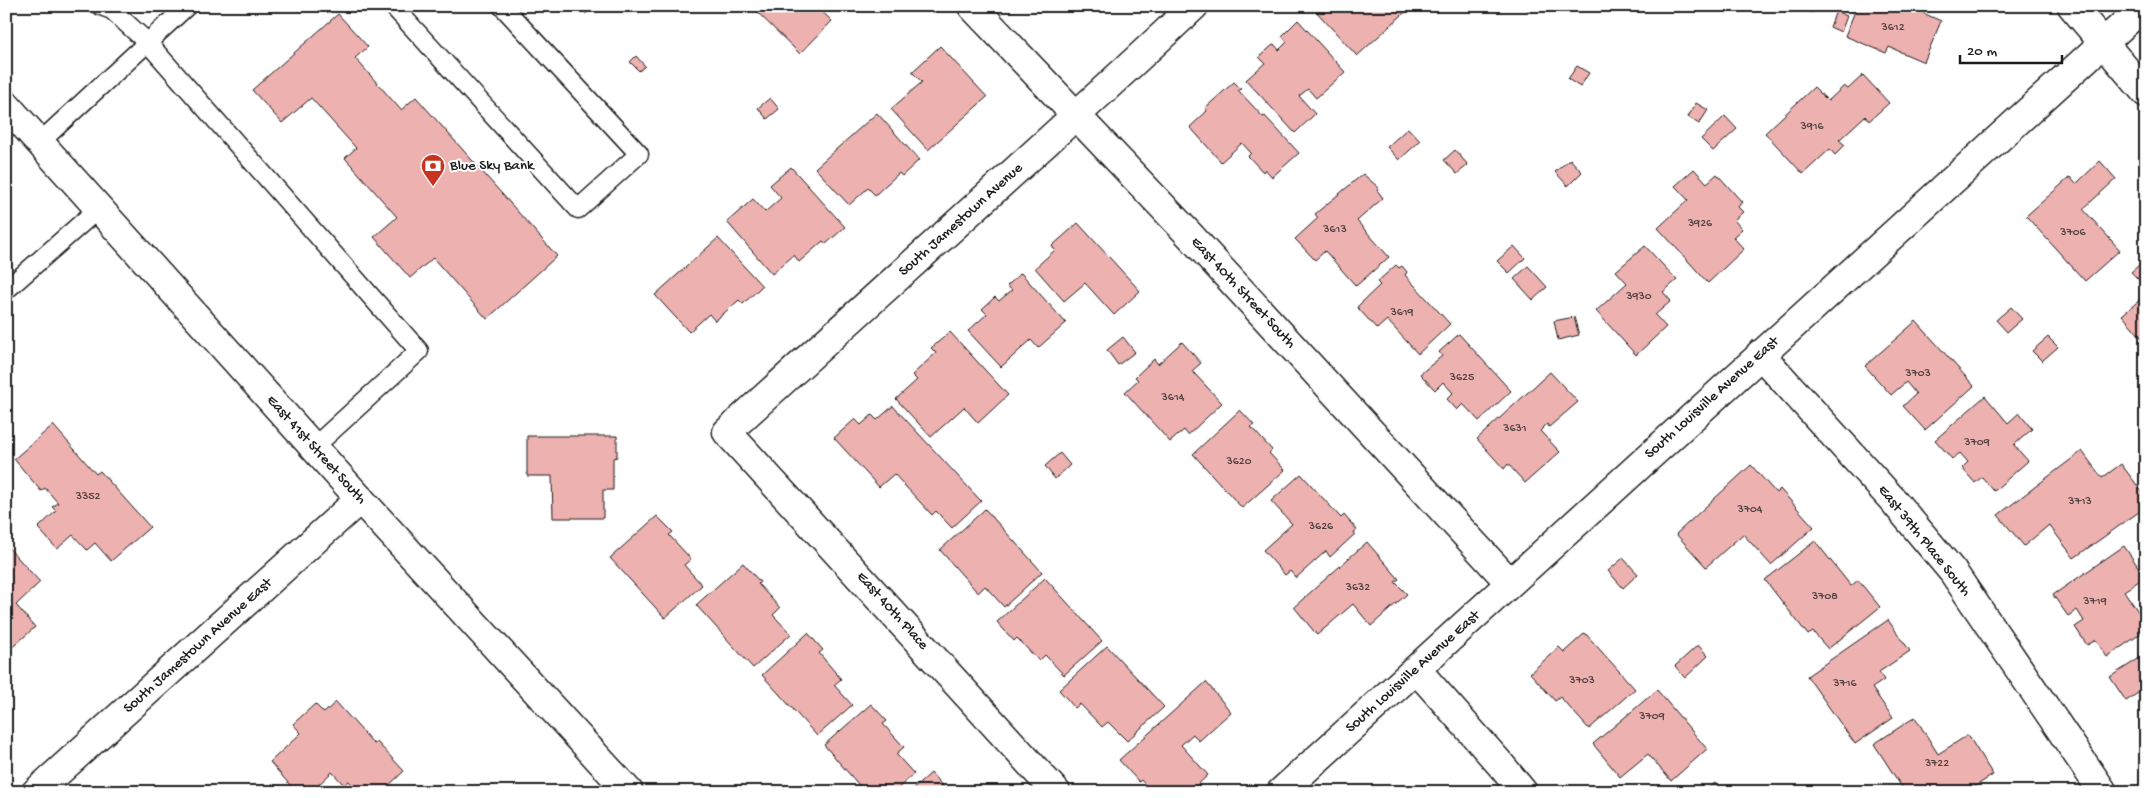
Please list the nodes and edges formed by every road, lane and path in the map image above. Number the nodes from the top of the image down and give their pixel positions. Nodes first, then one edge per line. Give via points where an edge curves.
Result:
1 (101, 6) edge
2 (187, 6) edge
3 (393, 6) edge
4 (502, 6) edge
5 (972, 6) edge
6 (1194, 6) edge
7 (2072, 6) edge
8 (2144, 6) edge
9 (148, 43) junction
10 (2102, 44) junction
11 (2146, 93) edge
12 (6, 105) edge
13 (1076, 117) junction
14 (40, 142) junction
15 (99, 208) junction
16 (6, 290) edge
17 (1760, 354) junction
18 (727, 432) joint
19 (314, 447) junction
20 (360, 499) junction
21 (1510, 584) junction
22 (1416, 669) junction
23 (36, 792) edge
24 (629, 792) edge
25 (1056, 792) edge
26 (1281, 792) edge
27 (1523, 792) edge
28 (2103, 792) edge

1 - 9 lane via 112,10
2 - 9 lane
3 - 4 lane via 578,209 639,154
5 - 13 street, East 40th Street South
6 - 13 street, South Jamestown Avenue
7 - 10 street
8 - 10 street, South Louisville Avenue East
9 - 14 lane
9 - 19 lane via 418,351
10 - 11 street
10 - 17 street, South Louisville Avenue East
12 - 14 street, East 41st Street South
13 - 18 street, South Jamestown Avenue
13 - 21 street, East 40th Street South via 1185,230
14 - 15 street, East 41st Street South
15 - 16 lane
15 - 19 street, East 41st Street South
17 - 21 street, South Louisville Avenue East
17 - 28 street, East 39th Place South via 1892,499 1953,572
18 - 25 street, East 40th Place
19 - 20 street, East 41st Street South
20 - 23 street, South Jamestown Avenue East
20 - 24 street, East 41st Street South
21 - 22 street, South Louisville Avenue East
22 - 26 street, South Louisville Avenue East
22 - 27 street

